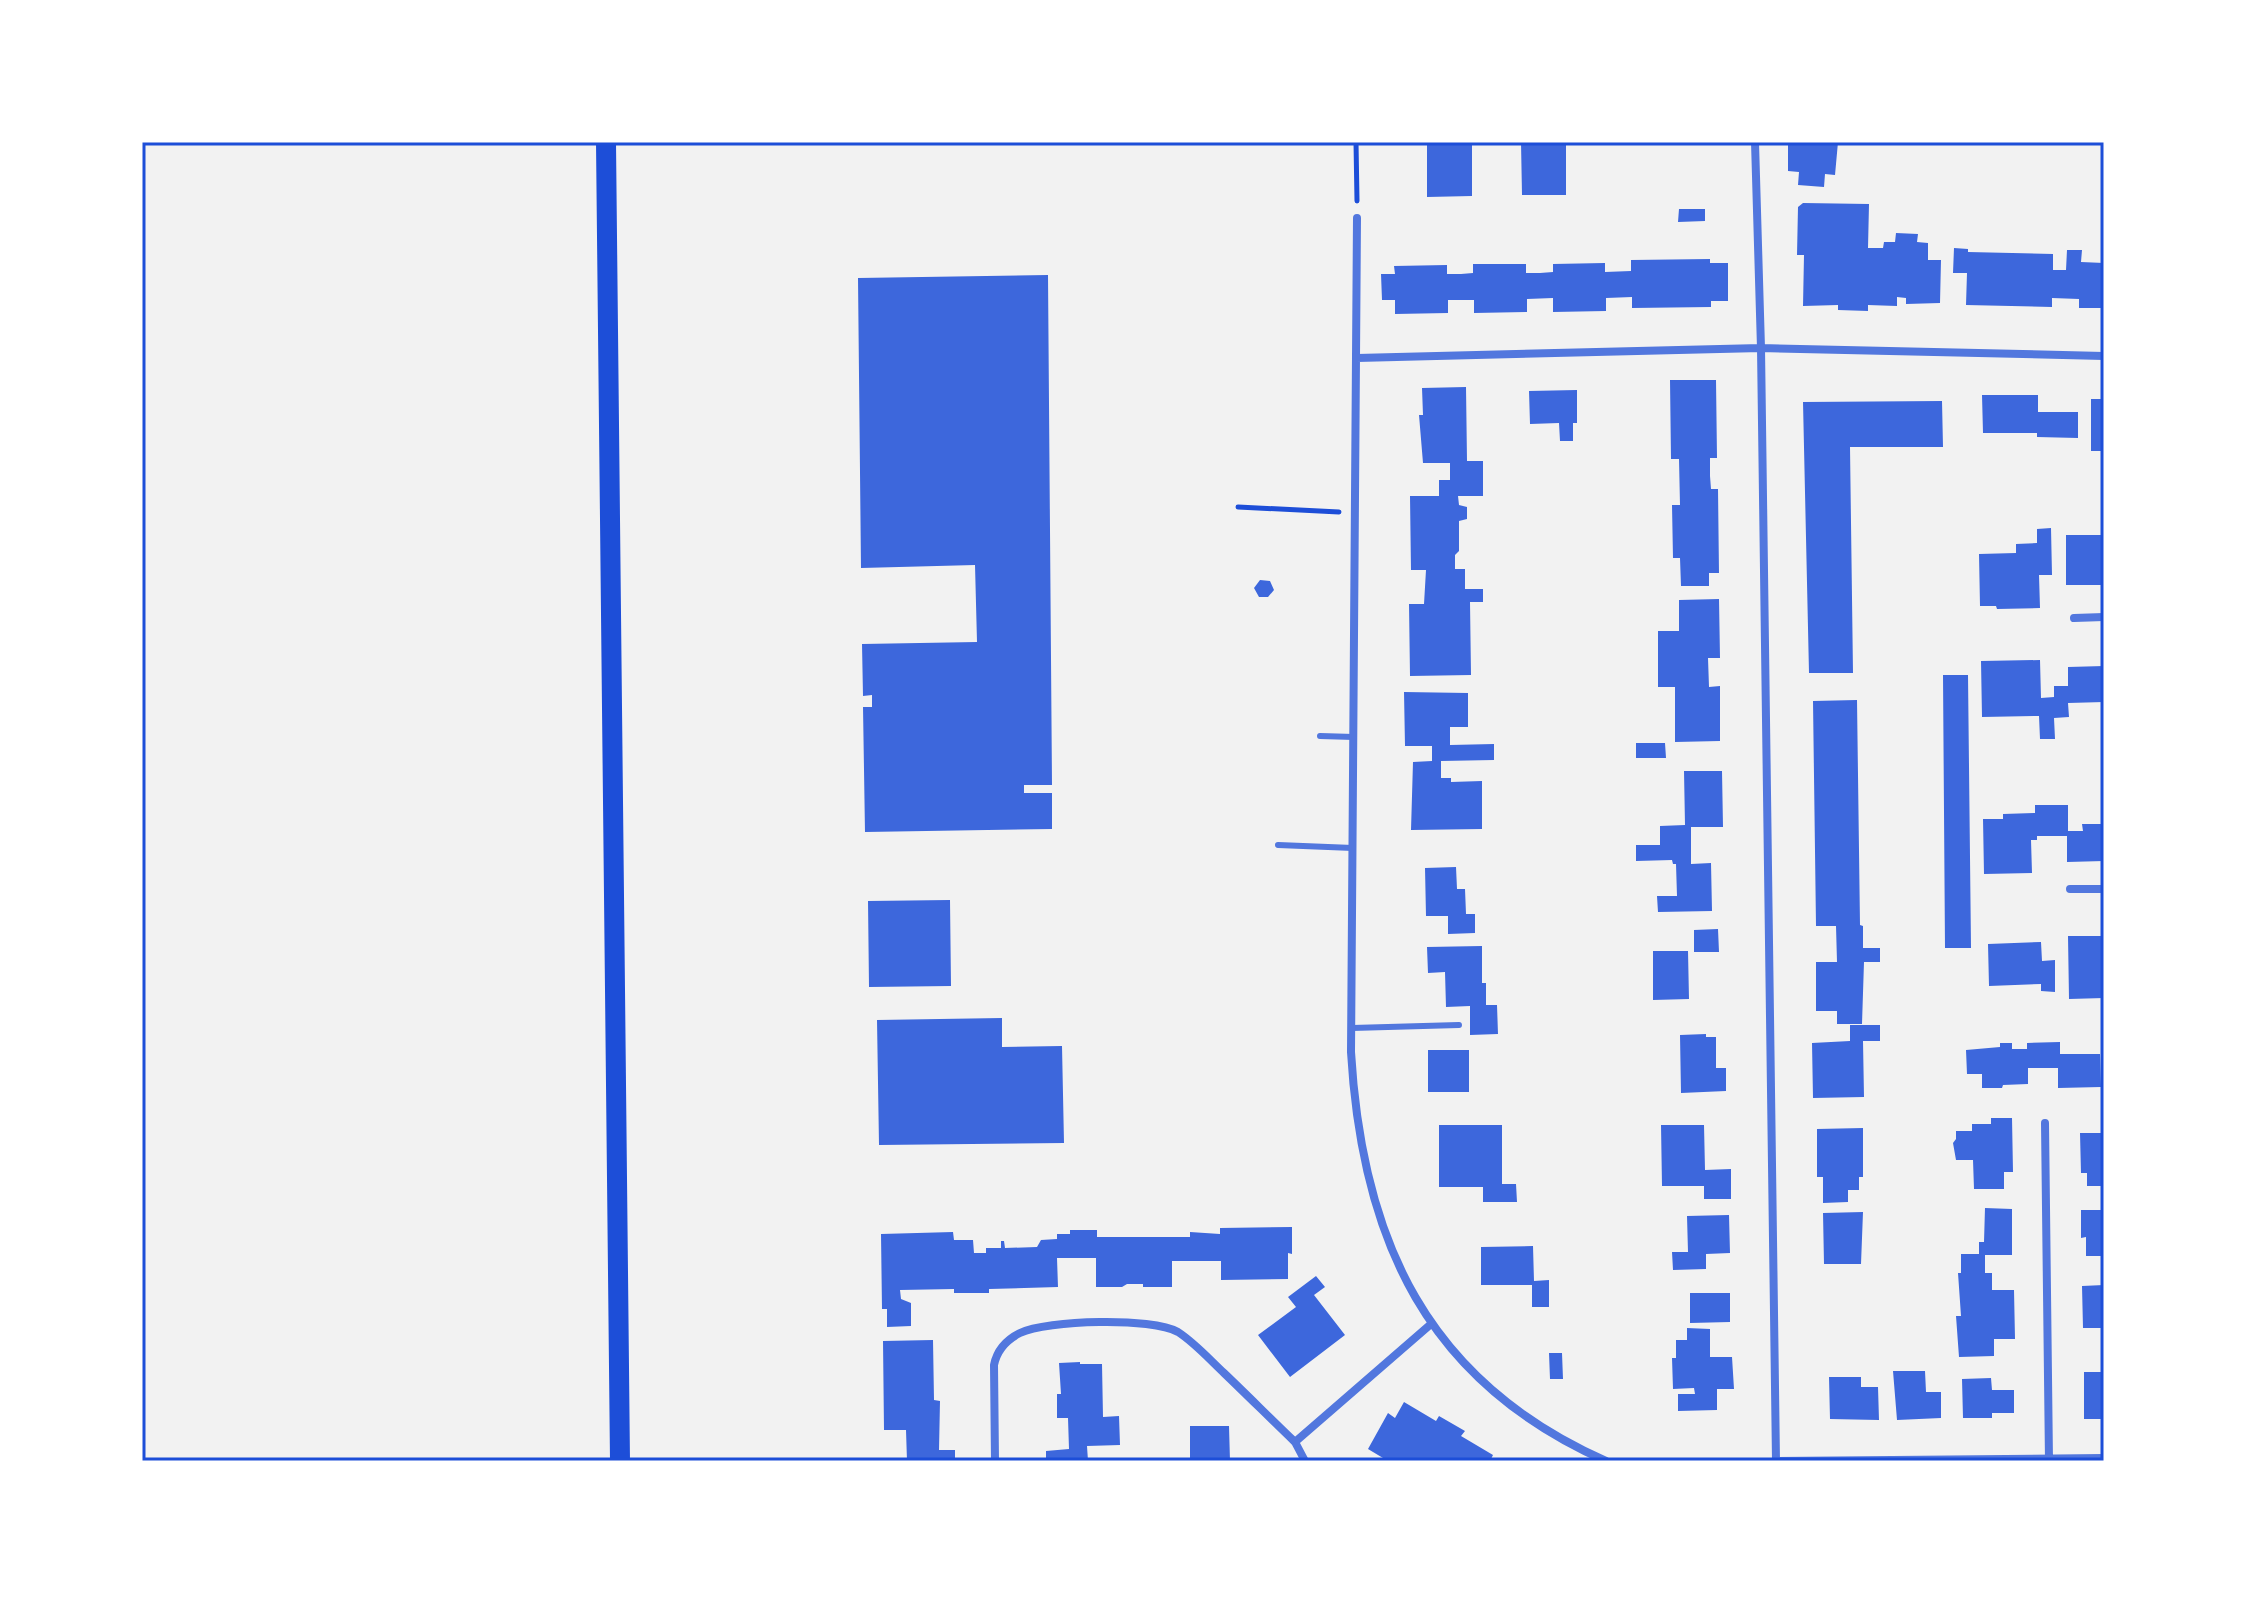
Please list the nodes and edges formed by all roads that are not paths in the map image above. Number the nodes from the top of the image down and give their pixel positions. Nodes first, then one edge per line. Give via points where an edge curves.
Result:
1 (606, 142) edge
2 (1755, 142) edge
3 (1357, 218) road end
4 (1761, 348) junction
5 (2104, 356) edge
6 (1357, 358) junction
7 (2104, 617) edge
8 (2074, 618) dead end
9 (1320, 736) dead end
10 (1354, 737) junction
11 (1278, 845) dead end
12 (1353, 848) junction
13 (2070, 889) dead end
14 (2104, 889) edge
15 (1459, 1025) dead end
16 (1352, 1028) junction
17 (2045, 1123) dead end
18 (1431, 1324) junction
19 (1295, 1442) junction
20 (2104, 1458) edge
21 (2049, 1460) edge
22 (620, 1461) edge
23 (995, 1461) edge
24 (1305, 1461) edge
25 (1606, 1461) edge
26 (1776, 1461) edge

1 - 22 main road
2 - 4 street
3 - 6 street
4 - 5 street
4 - 6 street
4 - 26 street
6 - 10 street
7 - 8 street
9 - 10 lane
10 - 12 street
11 - 12 lane
12 - 16 street
13 - 14 street
15 - 16 lane
16 - 18 street via 1355,1105 1370,1185 1399,1270
17 - 21 street
18 - 19 street
18 - 25 street via 1513,1407
19 - 23 street via 1191,1341 1170,1328 1143,1322 1049,1325 1020,1333 997,1354
19 - 24 street
20 - 21 street
21 - 26 street

